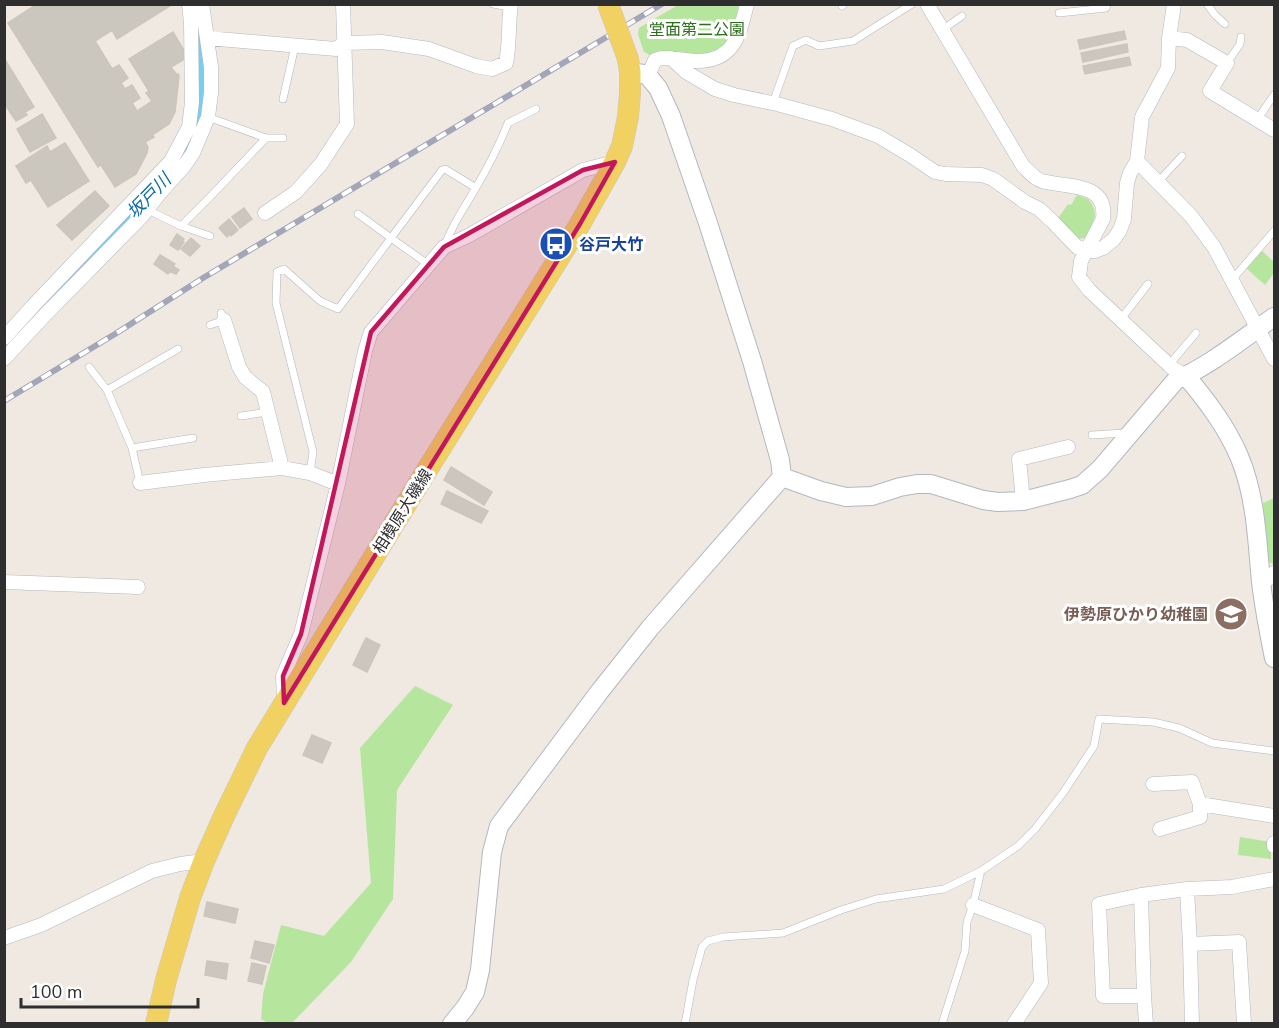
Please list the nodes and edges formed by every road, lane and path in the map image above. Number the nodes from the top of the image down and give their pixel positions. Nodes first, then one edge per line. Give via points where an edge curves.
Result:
1 (189, 4) edge
2 (202, 4) edge
3 (343, 4) edge
4 (493, 4) edge
5 (608, 4) edge
6 (747, 4) edge
7 (912, 4) edge
8 (927, 4) edge
9 (1107, 4) edge
10 (1174, 4) edge
11 (1207, 4) edge
12 (511, 6) edge
13 (1059, 13) dead end
14 (962, 16) dead end
15 (1225, 24) dead end
16 (942, 30) junction
17 (1241, 37) dead end
18 (207, 38) junction
19 (1169, 38) junction
20 (344, 43) junction
21 (295, 46) junction
22 (671, 58) junction
23 (1227, 63) junction
24 (635, 69) junction
25 (1275, 95) edge
26 (283, 99) dead end
27 (773, 104) junction
28 (536, 109) dead end
29 (208, 117) junction
30 (1257, 120) junction
31 (1275, 130) edge
32 (266, 138) junction
33 (283, 138) dead end
34 (1182, 156) dead end
35 (1137, 161) junction
36 (615, 162) junction
37 (1158, 182) junction
38 (476, 188) junction
39 (146, 209) junction
40 (266, 213) dead end
41 (358, 214) dead end
42 (181, 226) junction
43 (1275, 231) edge
44 (210, 236) dead end
45 (391, 238) junction
46 (444, 247) junction
47 (1086, 250) junction
48 (429, 266) junction
49 (1231, 281) junction
50 (1148, 284) dead end
51 (39, 311) junction
52 (222, 317) joint
53 (1275, 317) edge
54 (1121, 319) junction
55 (210, 325) dead end
56 (1257, 329) junction
57 (1196, 333) dead end
58 (4, 338) edge
59 (178, 349) dead end
60 (4, 359) edge
61 (1275, 359) edge
62 (1169, 365) junction
63 (89, 366) dead end
64 (1186, 376) junction
65 (107, 390) junction
66 (267, 412) junction
67 (241, 416) dead end
68 (1132, 433) junction
69 (1092, 435) dead end
70 (194, 438) dead end
71 (1060, 446) dead end
72 (132, 448) junction
73 (282, 468) junction
74 (310, 473) junction
75 (782, 477) junction
76 (140, 483) joint
77 (338, 484) junction
78 (1023, 501) junction
79 (1268, 579) edge
80 (4, 582) edge
81 (138, 586) dead end
82 (1275, 658) edge
83 (284, 703) junction
84 (1275, 751) edge
85 (1153, 784) dead end
86 (1200, 804) junction
87 (1275, 816) edge
88 (1160, 829) dead end
89 (204, 861) junction
90 (981, 871) junction
91 (1275, 879) edge
92 (1187, 889) junction
93 (1141, 895) junction
94 (973, 905) junction
95 (4, 938) edge
96 (1190, 944) junction
97 (1144, 996) junction
98 (156, 1023) edge
99 (452, 1023) edge
100 (685, 1023) edge
101 (942, 1023) edge
102 (1014, 1023) edge
103 (1146, 1023) edge
104 (1192, 1023) edge
105 (1244, 1023) edge

1 - 51 street via 189,127 171,161
2 - 18 street
3 - 20 street
4 - 12 lane
5 - 24 main road, 相模原大磯線, bridge
6 - 22 street via 732,48 722,57 708,61
7 - 27 lane via 853,41 819,46 806,40 793,46
8 - 16 street
9 - 13 lane via 1106,8
10 - 19 street
11 - 15 lane
12 - 20 street via 506,63 492,69 429,49 382,42
14 - 16 lane
16 - 47 street via 1023,166 1040,181 1080,188 1100,199 1103,219
17 - 23 lane
18 - 21 street
18 - 29 street via 212,93
19 - 23 street via 1187,40
19 - 35 street via 1168,68 1142,117
20 - 21 street via 336,49
20 - 40 street via 347,124 321,164 296,192
21 - 26 lane
22 - 24 street via 662,57
22 - 27 street via 715,89
23 - 30 street via 1210,91
24 - 36 main road, 相模原大磯線 via 622,146
24 - 75 street via 658,88 671,116 755,372
25 - 30 lane
27 - 47 street via 832,118 878,136 935,172 993,179 1039,209 1077,247
28 - 38 lane via 508,123
29 - 32 lane
29 - 39 street via 193,153
30 - 31 street
32 - 33 lane
32 - 42 lane
34 - 37 lane
35 - 37 street
35 - 47 street via 1127,183 1120,230 1103,248
36 - 46 street via 583,170
36 - 83 main road, 相模原大磯線
37 - 49 street via 1203,232
38 - 45 lane via 441,170
38 - 46 lane
39 - 42 lane
39 - 51 street
41 - 45 lane
42 - 44 lane
43 - 49 lane
45 - 48 lane
45 - 74 lane via 338,309 320,301 284,269 277,272 276,303 313,452
46 - 48 street
47 - 54 street via 1080,261 1079,277
48 - 77 street via 371,332
49 - 56 street
50 - 54 lane
51 - 58 street
51 - 60 street
52 - 55 lane
52 - 66 street via 240,379 263,392
53 - 56 street
54 - 62 street
56 - 61 street
56 - 64 street
57 - 62 lane
59 - 65 lane
62 - 64 street
63 - 65 lane
64 - 68 street via 1176,380
64 - 79 street via 1224,426 1239,455
65 - 72 lane
66 - 67 lane
66 - 73 street
68 - 69 lane
68 - 78 street via 1082,485
70 - 72 lane
71 - 78 street via 1019,459
72 - 76 lane
73 - 74 street
73 - 76 street
74 - 77 street
75 - 78 street via 846,497 931,484 983,500
75 - 99 street via 650,628 499,826 492,852 475,992
77 - 83 street via 301,634 284,676
79 - 82 street
80 - 81 street
83 - 89 main road, 相模原大磯線 via 257,748
84 - 90 lane via 1212,743 1179,728 1153,722 1099,719 1094,746 1063,793 1018,846
85 - 86 street via 1192,782
86 - 87 street
86 - 88 street via 1200,817
89 - 95 street via 153,871 41,925
89 - 98 main road, 相模原大磯線
90 - 94 lane
90 - 100 lane via 944,889 876,899 783,933 708,941 702,947
91 - 92 street via 1232,887
92 - 93 street
92 - 96 street
93 - 97 street
93 - 97 street via 1098,904 1102,996
94 - 101 lane via 965,951
94 - 102 street via 1038,930 1041,983
96 - 104 street
96 - 105 street via 1239,942
97 - 103 street

